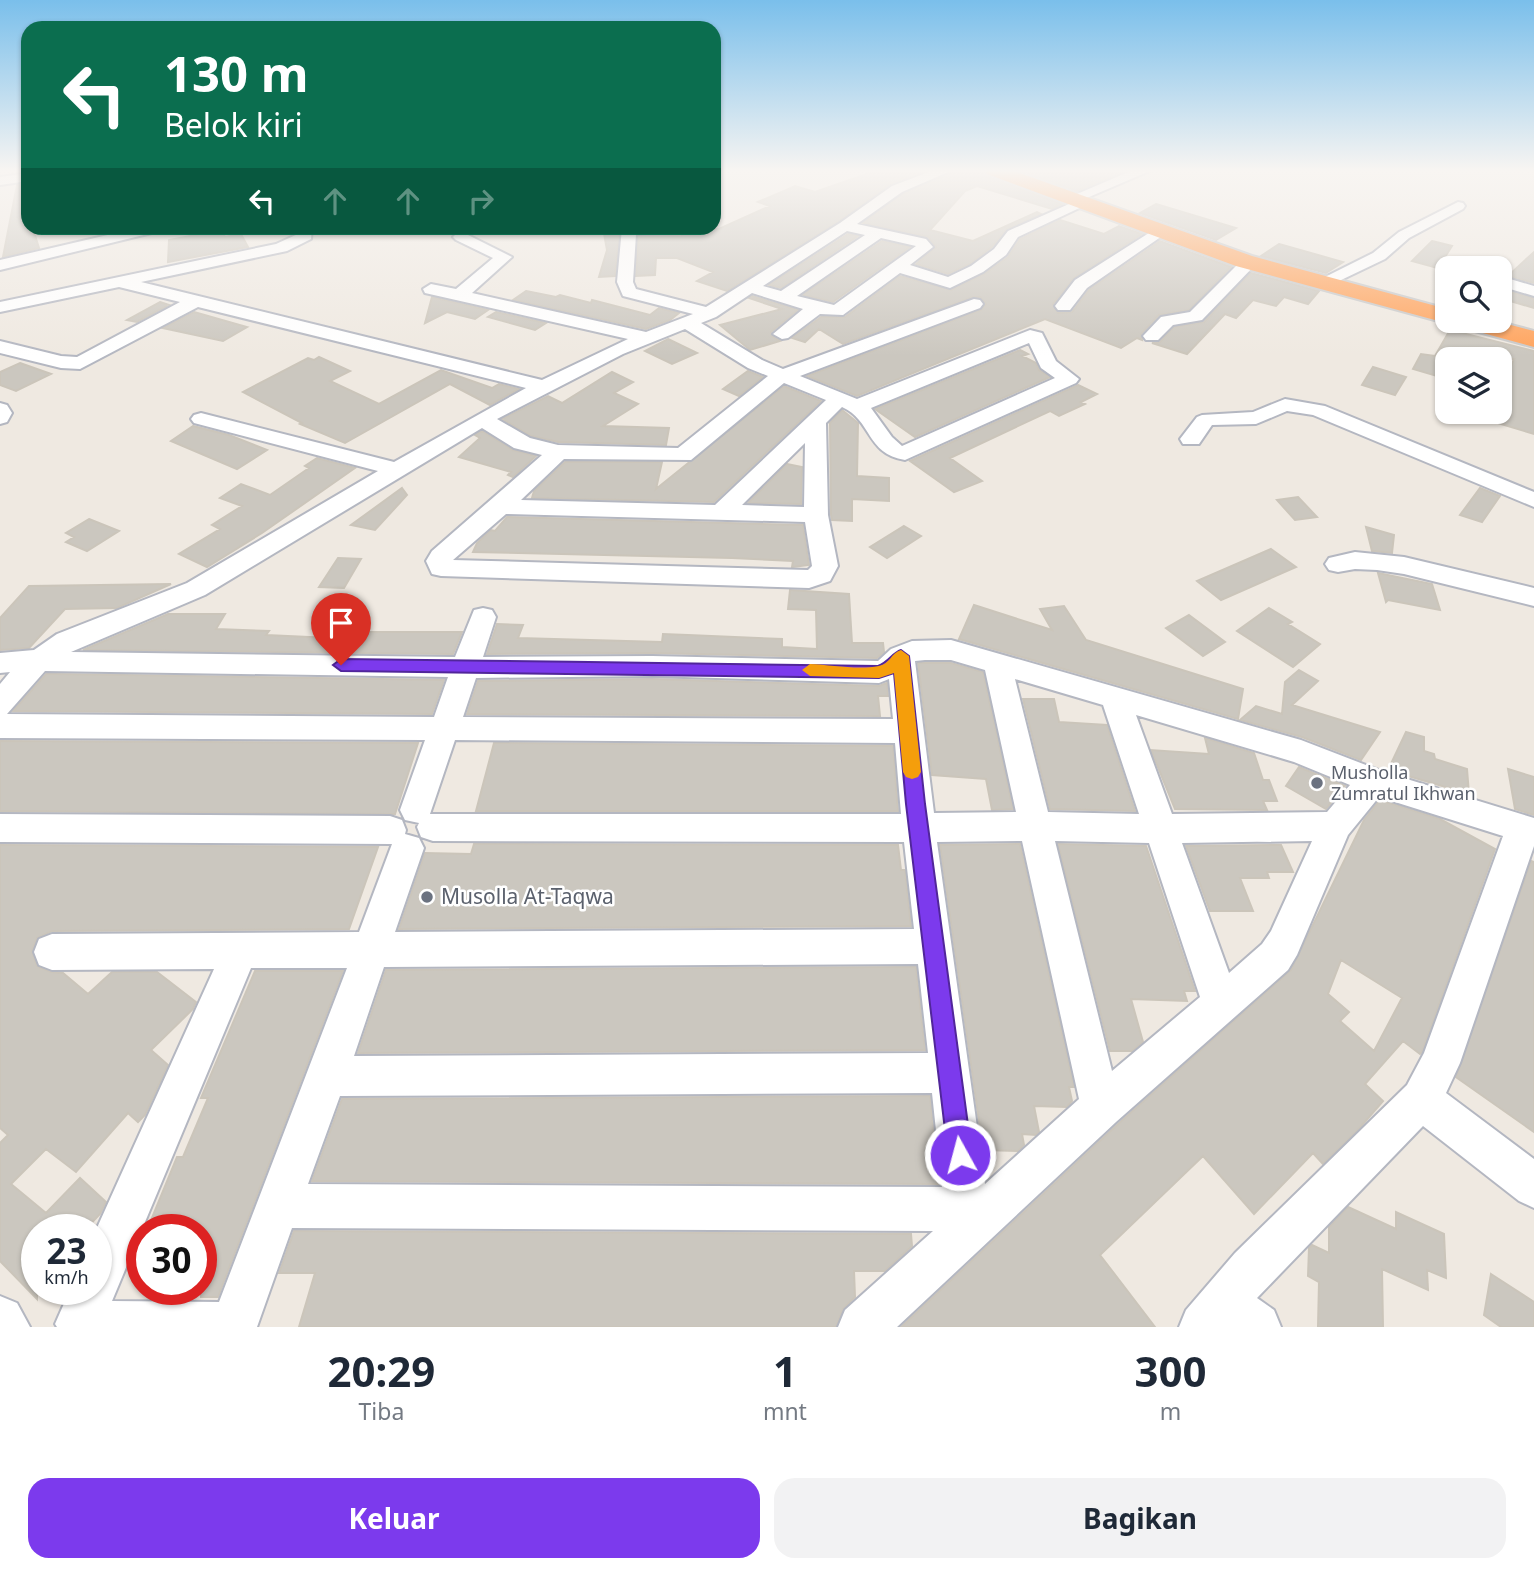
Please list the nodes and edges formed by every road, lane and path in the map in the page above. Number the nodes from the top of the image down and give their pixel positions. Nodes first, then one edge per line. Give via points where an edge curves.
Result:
1 (836, 232) edge
2 (869, 232) edge
3 (1017, 232) edge
4 (1159, 232) edge
5 (1163, 232) edge
6 (1186, 232) edge
7 (1410, 232) edge
8 (877, 234) junction
9 (126, 235) edge
10 (306, 235) edge
11 (629, 235) edge
12 (461, 237) dead end
13 (1249, 262) junction
14 (0, 265) edge
15 (898, 267) junction
16 (1333, 277) junction
17 (115, 282) junction
18 (1512, 285) edge
19 (750, 287) junction
20 (430, 289) dead end
21 (1534, 291) edge
22 (461, 295) junction
23 (783, 298) junction
24 (195, 301) junction
25 (974, 304) dead end
26 (1435, 305) edge
27 (1064, 306) dead end
28 (0, 307) edge
29 (816, 308) junction
30 (710, 313) junction
31 (1435, 313) edge
32 (689, 324) junction
33 (1512, 324) edge
34 (1534, 330) edge
35 (1511, 333) edge
36 (782, 334) dead end
37 (1152, 336) dead end
38 (649, 338) junction
39 (1534, 339) edge
40 (0, 347) edge
41 (781, 376) junction
42 (544, 387) junction
43 (847, 403) junction
44 (0, 408) edge
45 (0, 418) edge
46 (201, 419) dead end
47 (482, 419) junction
48 (816, 422) junction
49 (1191, 439) dead end
50 (558, 452) junction
51 (395, 469) junction
52 (1534, 500) edge
53 (500, 507) junction
54 (720, 512) junction
55 (816, 515) junction
56 (1338, 564) dead end
57 (1534, 597) edge
58 (483, 617) dead end
59 (901, 656) junction
60 (37, 661) junction
61 (997, 662) junction
62 (0, 663) edge
63 (465, 667) junction
64 (1115, 698) junction
65 (0, 705) edge
66 (0, 726) edge
67 (444, 728) junction
68 (907, 731) junction
69 (1378, 783) junction
70 (1036, 826) junction
71 (1335, 826) junction
72 (0, 828) edge
73 (919, 828) junction
74 (412, 829) junction
75 (1158, 829) junction
76 (1528, 830) edge
77 (933, 946) junction
78 (370, 950) junction
79 (52, 952) dead end
80 (240, 952) junction
81 (1221, 1004) junction
82 (950, 1073) junction
83 (327, 1076) junction
84 (1421, 1099) junction
85 (1101, 1107) junction
86 (1534, 1186) edge
87 (277, 1206) junction
88 (971, 1216) junction
89 (112, 1245) edge
90 (82, 1314) edge
91 (1228, 1319) edge
92 (0, 1320) edge
93 (6, 1327) edge
94 (233, 1327) edge
95 (862, 1327) edge

1 - 19 street
2 - 8 street
3 - 15 street via 1000,252 950,283
4 - 27 street via 1081,284
5 - 13 highway
6 - 16 highway
7 - 16 street via 1379,256
8 - 15 street via 926,245
8 - 23 street
9 - 14 street
10 - 17 street via 289,246
11 - 30 street via 625,282 629,292
12 - 22 street via 504,257
13 - 31 highway
13 - 37 street via 1194,317 1167,321
15 - 29 street via 840,310
16 - 26 highway
17 - 24 street
17 - 28 street
18 - 21 street
19 - 23 street
19 - 30 street
20 - 22 street
22 - 38 street
23 - 29 street
24 - 40 street via 80,363
24 - 42 street
25 - 41 street
29 - 36 street
30 - 32 street
32 - 38 street
32 - 41 street
33 - 34 highway
35 - 39 highway
38 - 42 street
41 - 43 street
41 - 50 street via 683,455
42 - 47 street
43 - 43 street via 870,418 891,451 905,453 1069,379 1048,364 1037,337 1030,336
43 - 48 street
44 - 45 street
46 - 51 street
47 - 50 street via 522,443
47 - 51 street
48 - 54 street
48 - 55 street
49 - 52 street via 1209,419 1256,418 1285,405 1301,406 1356,424
50 - 53 street
51 - 60 street via 196,589 80,634
53 - 54 street
53 - 55 street via 441,556 440,568 808,579 821,575 825,566
54 - 55 street
56 - 57 street via 1371,561
58 - 63 street
59 - 61 street via 951,650
59 - 63 street via 894,666 879,672
59 - 68 street
60 - 62 street
60 - 63 street
60 - 65 street
61 - 64 street
61 - 70 street
63 - 67 street
64 - 69 street via 1301,752
64 - 75 street
66 - 67 street
67 - 68 street
67 - 74 street
68 - 73 street
69 - 71 street via 1368,787
69 - 76 street
70 - 73 street
70 - 75 street
70 - 85 street
71 - 75 street
71 - 81 street via 1284,943 1263,969
72 - 74 street
73 - 74 street
73 - 77 street
74 - 78 street
75 - 81 street
76 - 84 street via 1440,1063
77 - 78 street
77 - 82 street
78 - 80 street
78 - 83 street
79 - 80 street
80 - 89 street
81 - 85 street
82 - 83 street
82 - 88 street
83 - 87 street
84 - 86 street
84 - 91 street via 1251,1269
85 - 88 street
87 - 88 street
87 - 94 street
88 - 95 street
90 - 94 street
92 - 93 street

